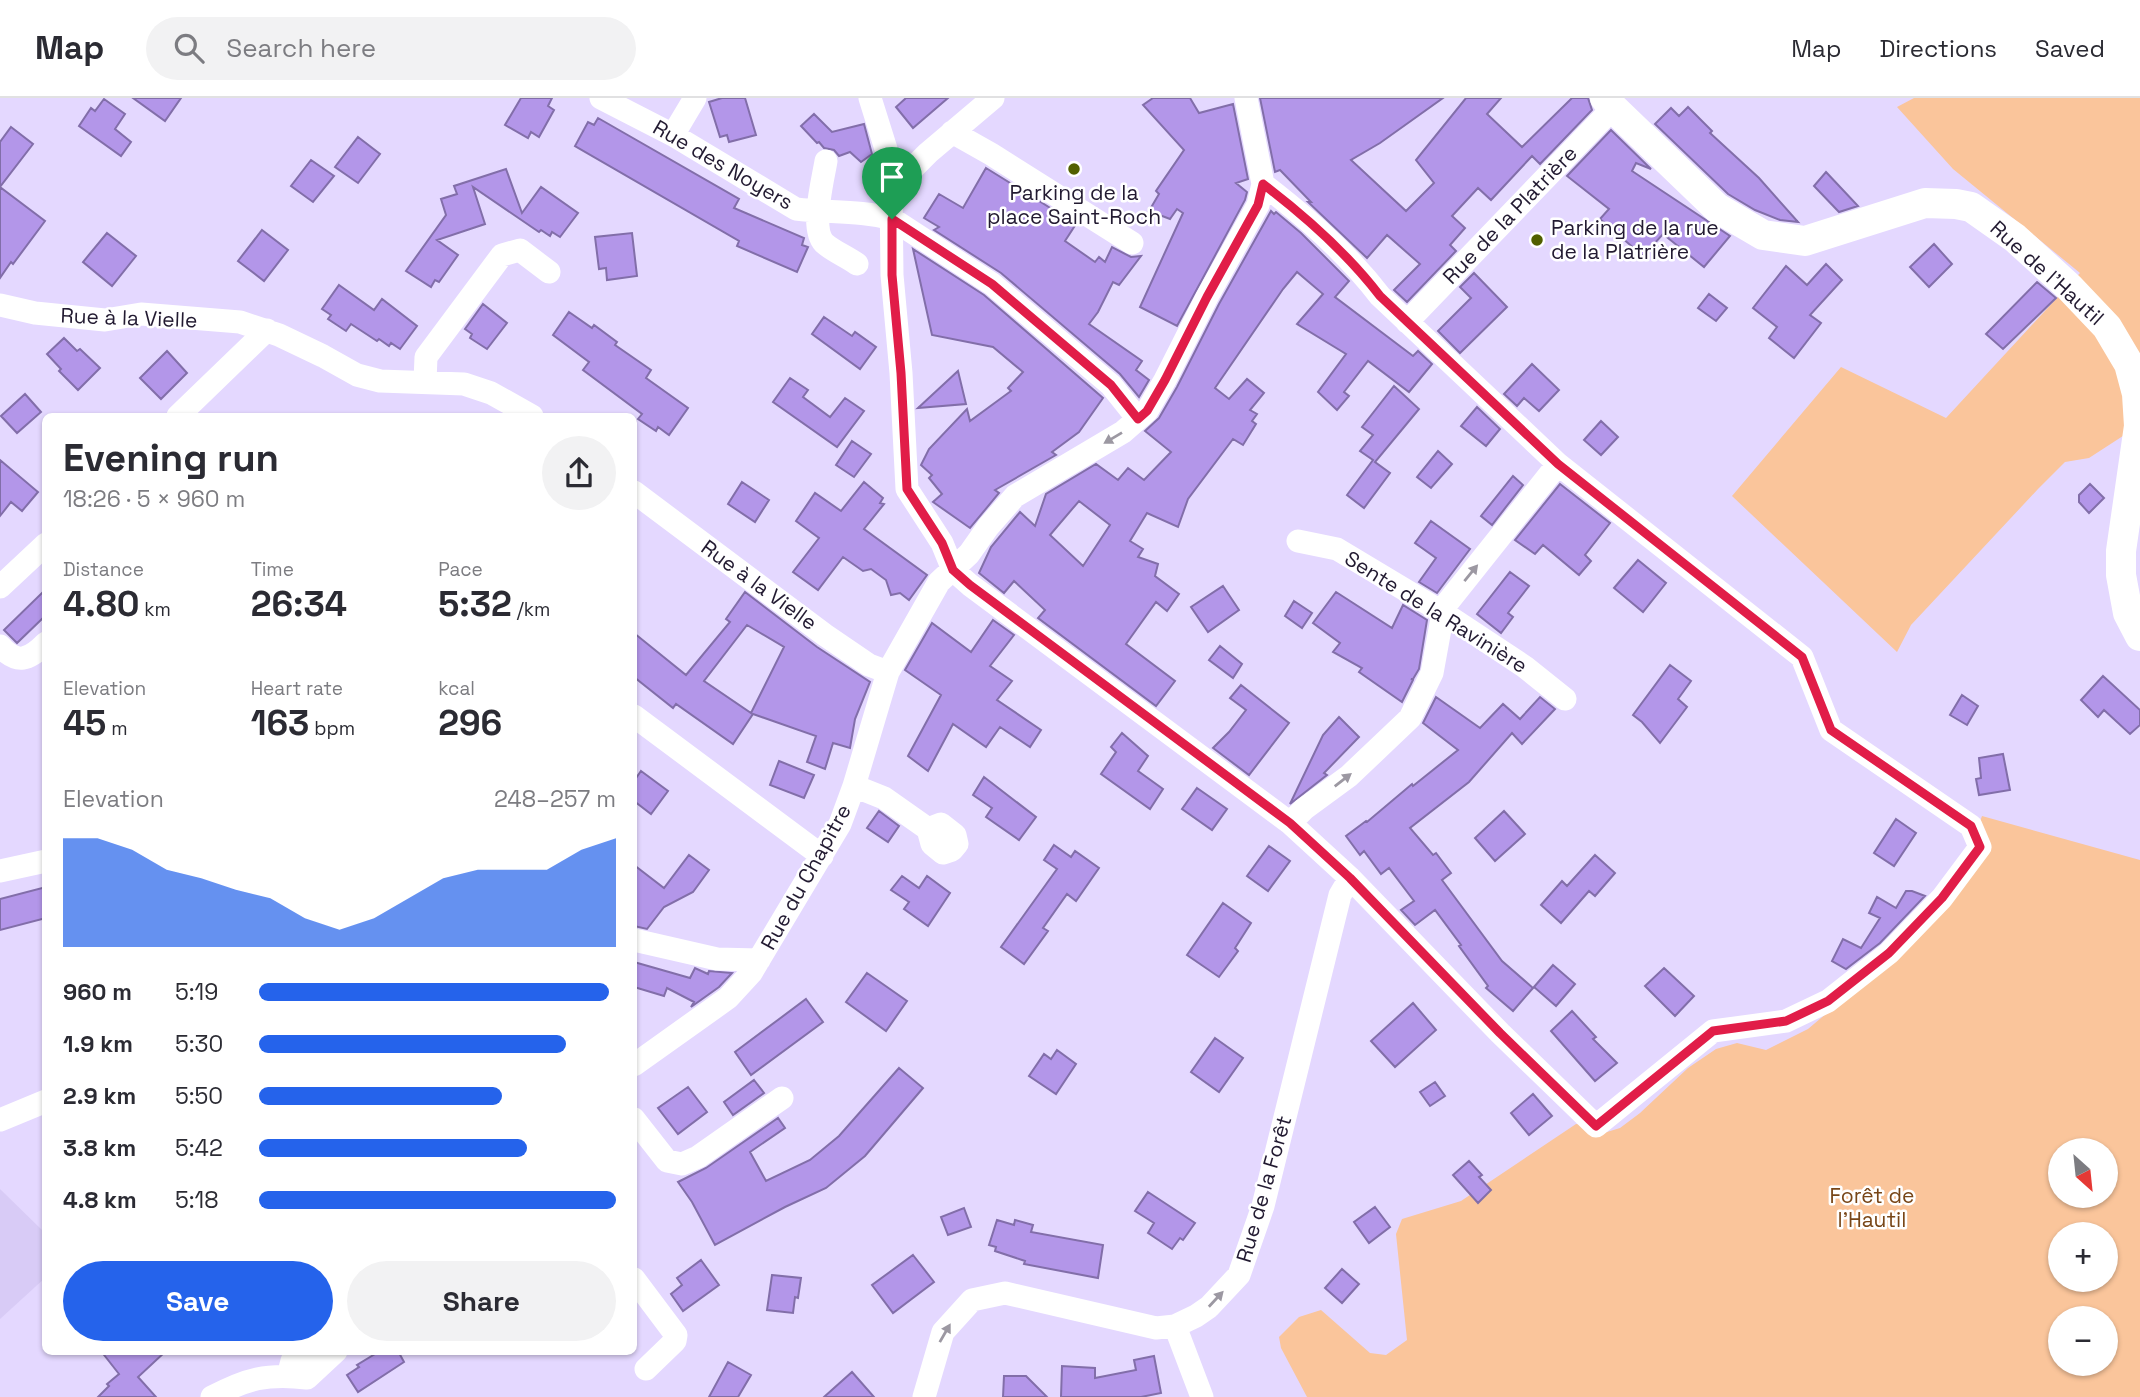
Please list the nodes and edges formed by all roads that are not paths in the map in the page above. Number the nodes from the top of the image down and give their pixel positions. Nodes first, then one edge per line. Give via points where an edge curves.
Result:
1 (601, 98) edge
2 (695, 98) edge
3 (870, 98) edge
4 (993, 98) edge
5 (1246, 98) edge
6 (1609, 103) edge
7 (952, 132) junction
8 (673, 135) junction
9 (826, 161) dead end
10 (1263, 184) junction
11 (891, 190) junction
12 (818, 212) junction
13 (892, 219) junction
14 (1132, 243) dead end
15 (858, 264) dead end
16 (549, 272) dead end
17 (0, 304) edge
18 (1407, 322) junction
19 (267, 330) junction
20 (425, 381) junction
21 (181, 413) edge
22 (527, 413) edge
23 (1138, 419) junction
24 (1558, 464) junction
25 (637, 494) edge
26 (1298, 541) dead end
27 (42, 547) edge
28 (953, 570) junction
29 (2, 580) edge
30 (1442, 612) junction
31 (2140, 636) edge
32 (0, 646) edge
33 (42, 647) edge
34 (888, 671) junction
35 (1565, 699) dead end
36 (637, 718) edge
37 (854, 786) junction
38 (1290, 823) junction
39 (929, 829) dead end
40 (822, 856) junction
41 (42, 862) edge
42 (0, 871) edge
43 (1350, 878) junction
44 (637, 941) edge
45 (759, 960) junction
46 (637, 1063) edge
47 (782, 1098) dead end
48 (42, 1103) edge
49 (0, 1120) edge
50 (637, 1123) edge
51 (637, 1283) edge
52 (1175, 1326) junction
53 (302, 1355) edge
54 (333, 1355) edge
55 (646, 1369) dead end
56 (288, 1376) junction
57 (212, 1397) edge
58 (298, 1397) edge
59 (925, 1397) edge
60 (1202, 1397) edge

1 - 8 street, Rue des Noyers
2 - 8 street
3 - 11 street via 886,149
4 - 7 street
5 - 10 street
6 - 18 street, Rue de la Platrière
6 - 31 main road, Rue de l'Hautil via 1717,208 1763,235 1805,241 1925,203 1956,204 1971,207 2015,238 2069,288 2107,327 2129,364 2137,394 2139,426 2121,575 2128,612
7 - 11 street
7 - 14 street
8 - 12 street, Rue des Noyers via 796,209
9 - 12 street
10 - 18 street via 1363,274
10 - 23 street, Rue du Chapitre via 1258,205 1165,380
11 - 13 street
12 - 13 street, Rue des Noyers
12 - 15 street via 823,242
13 - 23 street via 992,284 1111,385
13 - 28 street via 907,489 942,543
16 - 20 street via 520,250 502,255 426,357
17 - 19 street, Rue à la Vielle via 35,313 105,320 170,315 240,322
18 - 24 street
19 - 20 street, Rue à la Vielle via 357,375 380,381
19 - 21 street
20 - 22 street, Rue à la Vielle via 464,384
23 -> 28 street, Rue du Chapitre via 1015,496
30 -> 24 street
24 - 43 street via 1802,657 1831,730 1971,826 1980,847 1942,898 1889,953 1828,1001 1786,1021 1713,1031 1596,1126
25 - 34 street, Rue à la Vielle via 847,650
26 - 30 street, Sente de la Ravinière via 1337,550
27 - 29 street
28 - 34 street, Rue du Chapitre via 939,582
28 - 38 street
30 - 35 street, Sente de la Ravinière
38 -> 30 street via 1410,718 1432,673
32 - 33 street via 18,659 34,655
34 - 37 street, Rue du Chapitre
36 - 40 street
37 - 39 street via 884,799
37 - 40 street, Rue du Chapitre
38 - 43 street
40 - 45 street, Rue du Chapitre
41 - 42 street
52 -> 43 street, Rue de la Forêt via 1209,1307 1238,1275 1263,1206 1340,895
44 - 45 street via 717,959
45 - 46 street, Rue du Chapitre via 728,998
47 - 50 street via 682,1164 667,1161
48 - 49 street
51 - 55 street via 676,1335
59 -> 52 street via 943,1332 972,1300 1005,1293 1156,1328
52 - 60 street
53 - 56 street via 292,1361
54 - 56 street via 307,1378
56 - 57 street via 266,1376
56 - 58 street

